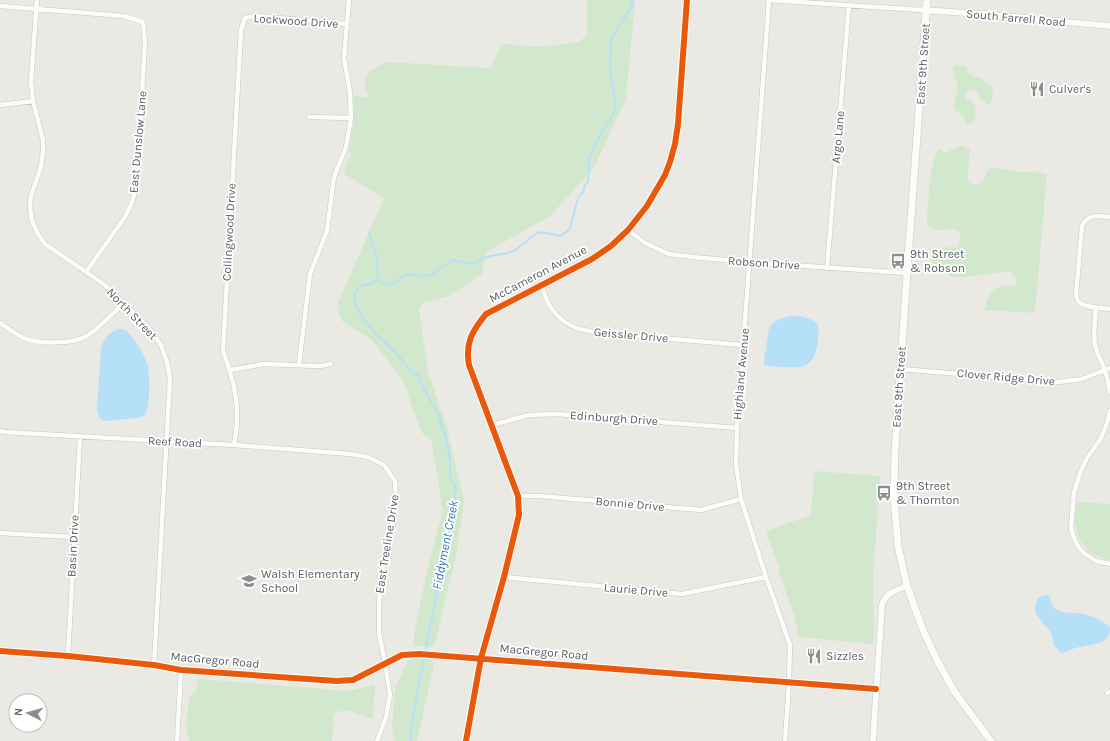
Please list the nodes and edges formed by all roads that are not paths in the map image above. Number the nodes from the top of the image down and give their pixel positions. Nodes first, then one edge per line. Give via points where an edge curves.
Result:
1 (37, 0) edge
2 (349, 0) edge
3 (687, 0) edge
4 (768, 0) edge
5 (927, 0) edge
6 (0, 6) edge
7 (849, 6) junction
8 (36, 8) junction
9 (925, 11) junction
10 (245, 18) joint
11 (347, 24) junction
12 (1110, 26) edge
13 (33, 101) junction
14 (0, 105) edge
15 (309, 117) dead end
16 (351, 118) junction
17 (1110, 217) edge
18 (628, 230) junction
19 (749, 262) junction
20 (827, 268) junction
21 (86, 272) junction
22 (907, 273) junction
23 (541, 286) junction
24 (124, 303) junction
25 (1096, 307) junction
26 (1110, 309) edge
27 (0, 323) edge
28 (744, 345) junction
29 (299, 364) junction
30 (331, 364) dead end
31 (1110, 368) edge
32 (900, 369) junction
33 (230, 370) junction
34 (1105, 370) junction
35 (1110, 392) edge
36 (1110, 411) edge
37 (492, 425) junction
38 (737, 428) junction
39 (0, 431) edge
40 (80, 436) junction
41 (166, 441) junction
42 (234, 445) junction
43 (350, 454) joint
44 (518, 496) junction
45 (741, 499) junction
46 (0, 533) edge
47 (74, 537) junction
48 (1110, 564) edge
49 (504, 577) junction
50 (766, 577) junction
51 (907, 586) junction
52 (0, 651) edge
53 (68, 656) junction
54 (481, 658) junction
55 (385, 663) junction
56 (154, 664) junction
57 (181, 670) junction
58 (789, 683) junction
59 (876, 689) junction
60 (177, 741) edge
61 (377, 741) edge
62 (466, 741) edge
63 (785, 741) edge
64 (873, 741) edge
65 (991, 741) edge

1 - 8 street, North Street
2 - 11 street
3 - 18 street, McCameron Avenue via 675,144 659,185 647,206
4 - 7 street
4 - 19 street, Highland Avenue
5 - 9 main road, East 9th Street
6 - 8 street
7 - 9 street
7 - 20 street, Argo Lane
8 - 13 street, North Street via 31,81
8 - 21 street, East Dunslow Lane via 124,16 143,22 145,42 135,193 125,217
9 - 12 street, South Farrell Road
9 - 22 main road, East 9th Street
10 - 11 street, Lockwood Drive via 256,16
10 - 33 street, Collingwood Drive via 241,30 224,327 223,351
11 - 16 street via 344,58
13 - 14 street
13 - 21 street, North Street via 43,140 43,151 41,167 31,196 32,221 45,244
15 - 16 street
16 - 29 street via 346,147 334,177 327,231 310,274
17 - 25 street via 1090,217 1082,226 1076,295 1081,305
18 - 19 street, Robson Drive via 646,243 669,254
18 - 23 street, McCameron Avenue via 592,259
19 - 20 street, Robson Drive
19 - 28 street, Highland Avenue
20 - 22 street, Robson Drive
21 - 24 street, North Street
22 - 32 main road, East 9th Street
23 - 28 street, Geissler Drive via 551,308 567,324 581,330
23 - 37 street, McCameron Avenue via 486,314 471,336 468,348 469,365
24 - 27 street via 91,333 68,342 27,339
24 - 41 street, North Street via 161,344 167,362 170,379
25 - 26 street
25 - 34 street via 1095,345
28 - 38 street, Highland Avenue
29 - 30 street
29 - 33 street via 264,364
31 - 34 street, Clover Ridge Drive
32 - 34 street, Clover Ridge Drive via 1058,382 1082,379
32 - 51 main road, East 9th Street via 894,490 898,546
33 - 42 street, Collingwood Drive via 237,420
34 - 35 street
36 - 48 street via 1100,440 1080,473 1074,493 1072,528 1074,538 1084,553 1096,561
37 - 38 street, Edinburgh Drive via 529,415 557,414
37 - 44 street, McCameron Avenue
38 - 45 street, Highland Avenue via 736,464
39 - 40 street, Reef Road
40 - 41 street, Reef Road
40 - 47 street, Basin Drive
41 - 42 street, Reef Road
41 - 56 street, North Street
42 - 43 street, Reef Road
43 - 55 street, East Treeline Drive via 368,457 384,465 395,481 396,499 390,542 382,570 379,603 379,633
44 - 45 street, Bonnie Drive via 701,510
44 - 49 street, McCameron Avenue via 519,515
45 - 50 street, Highland Avenue
46 - 47 street
47 - 53 street, Basin Drive
49 - 50 street, Laurie Drive via 682,594
49 - 54 street, McCameron Avenue
50 - 58 street, Highland Avenue via 790,645
51 - 59 street via 889,594 883,600
51 - 65 main road, East 9th Street via 937,660 954,691
52 - 53 street, MacGregor Road
53 - 56 street, MacGregor Road
54 - 55 street, MacGregor Road via 419,654 402,655
54 - 58 street, MacGregor Road
54 - 62 street, McCameron Avenue
55 - 57 street, MacGregor Road via 353,680 336,681
55 - 61 street, East Treeline Drive via 390,695 386,717
56 - 57 street, MacGregor Road
57 - 60 street
58 - 59 street, MacGregor Road
58 - 63 street, Highland Avenue
59 - 64 street

